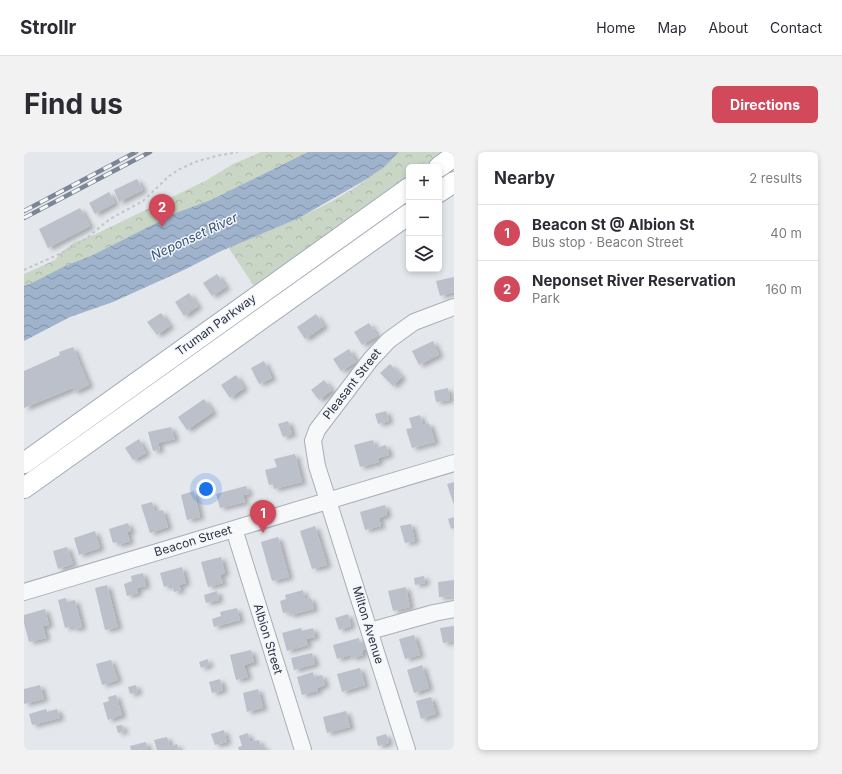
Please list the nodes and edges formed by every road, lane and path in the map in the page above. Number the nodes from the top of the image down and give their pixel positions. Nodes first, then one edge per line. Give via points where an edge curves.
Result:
1 (238, 152) edge
2 (454, 156) edge
3 (442, 165) edge
4 (454, 182) edge
5 (406, 190) edge
6 (442, 190) edge
7 (406, 216) edge
8 (24, 270) edge
9 (454, 307) edge
10 (84, 419) junction
11 (97, 437) junction
12 (24, 463) edge
13 (454, 463) edge
14 (24, 488) edge
15 (329, 501) junction
16 (234, 529) junction
17 (24, 592) edge
18 (454, 609) edge
19 (370, 631) junction
20 (303, 750) edge
21 (407, 750) edge

1 - 8 path via 195,162 180,169 143,201 110,219 83,241
2 - 3 main road
4 - 6 main road
5 - 10 main road, Truman Parkway
7 - 11 main road, Truman Parkway
9 - 15 street, Pleasant Street via 414,322 388,340 315,433 315,456
10 - 11 main road
10 - 12 main road, Truman Parkway
11 - 14 main road, Truman Parkway
13 - 15 street, Beacon Street
15 - 16 street, Beacon Street
15 - 19 street, Milton Avenue
16 - 17 street, Beacon Street
16 - 20 street, Albion Street
18 - 19 street
19 - 21 street, Milton Avenue

